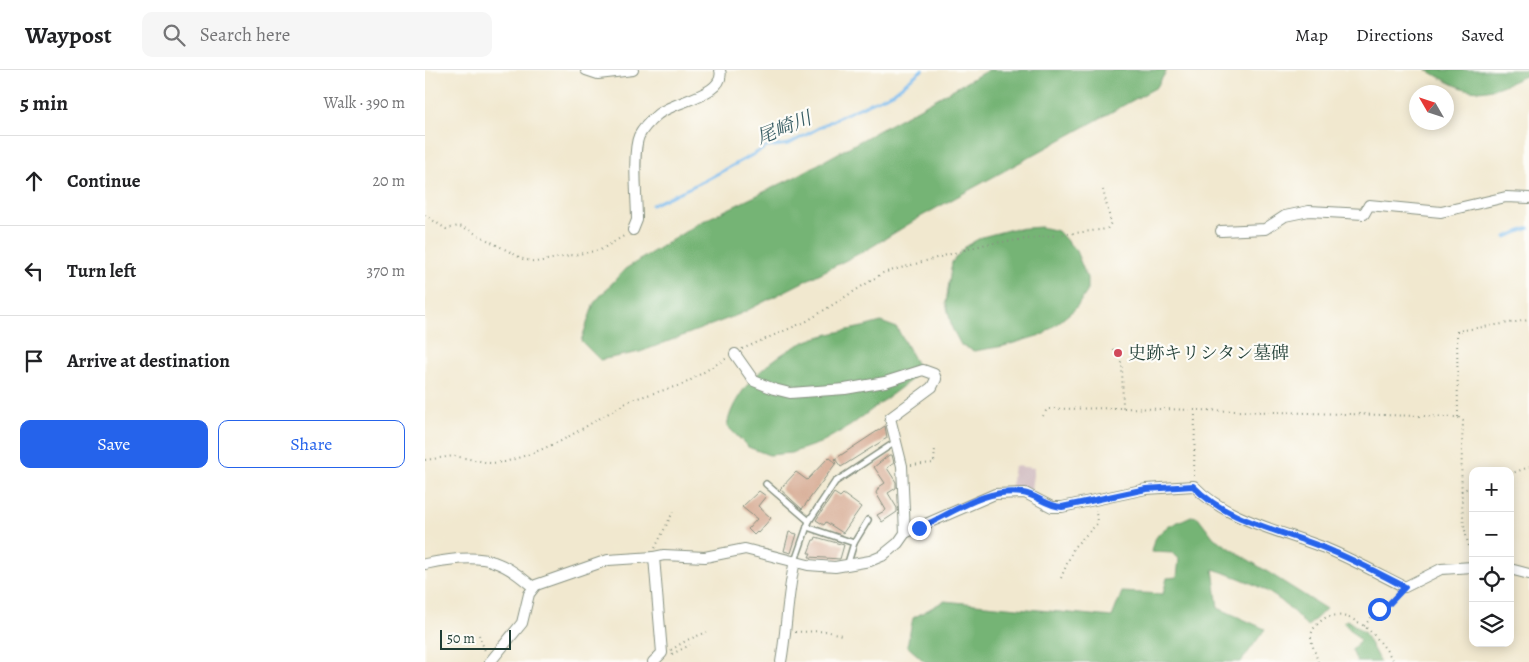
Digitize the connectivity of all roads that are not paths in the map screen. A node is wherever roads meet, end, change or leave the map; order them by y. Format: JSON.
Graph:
{"nodes":[{"id":1,"x":586,"y":70,"type":"edge"},
{"id":2,"x":633,"y":70,"type":"edge"},
{"id":3,"x":720,"y":70,"type":"edge"},
{"id":4,"x":1529,"y":198,"type":"edge"},
{"id":5,"x":633,"y":230,"type":"road end"},
{"id":6,"x":1221,"y":231,"type":"dead end"},
{"id":7,"x":735,"y":354,"type":"road end"},
{"id":8,"x":897,"y":441,"type":"junction"},
{"id":9,"x":766,"y":484,"type":"dead end"},
{"id":10,"x":868,"y":520,"type":"dead end"},
{"id":11,"x":808,"y":524,"type":"junction"},
{"id":12,"x":905,"y":533,"type":"junction"},
{"id":13,"x":854,"y":543,"type":"junction"},
{"id":14,"x":654,"y":557,"type":"junction"},
{"id":15,"x":795,"y":561,"type":"junction"},
{"id":16,"x":425,"y":564,"type":"edge"},
{"id":17,"x":847,"y":566,"type":"junction"},
{"id":18,"x":1469,"y":567,"type":"edge"},
{"id":19,"x":1514,"y":570,"type":"edge"},
{"id":20,"x":1529,"y":574,"type":"edge"},
{"id":21,"x":533,"y":587,"type":"junction"},
{"id":22,"x":488,"y":658,"type":"edge"},
{"id":23,"x":657,"y":658,"type":"edge"},
{"id":24,"x":781,"y":662,"type":"edge"}],
"edges":[{"from":1,"to":2,"type":"street"},
{"from":3,"to":5,"type":"street"},
{"from":4,"to":6,"type":"street"},
{"from":7,"to":8,"type":"street"},
{"from":8,"to":11,"type":"lane"},
{"from":8,"to":12,"type":"street"},
{"from":9,"to":11,"type":"lane"},
{"from":10,"to":13,"type":"lane"},
{"from":11,"to":13,"type":"lane"},
{"from":11,"to":15,"type":"lane"},
{"from":12,"to":17,"type":"street"},
{"from":12,"to":18,"type":"street"},
{"from":13,"to":17,"type":"lane"},
{"from":14,"to":15,"type":"street"},
{"from":14,"to":21,"type":"street"},
{"from":14,"to":23,"type":"street"},
{"from":15,"to":17,"type":"street"},
{"from":15,"to":24,"type":"street"},
{"from":16,"to":21,"type":"street"},
{"from":19,"to":20,"type":"street"},
{"from":21,"to":22,"type":"street"}]}
